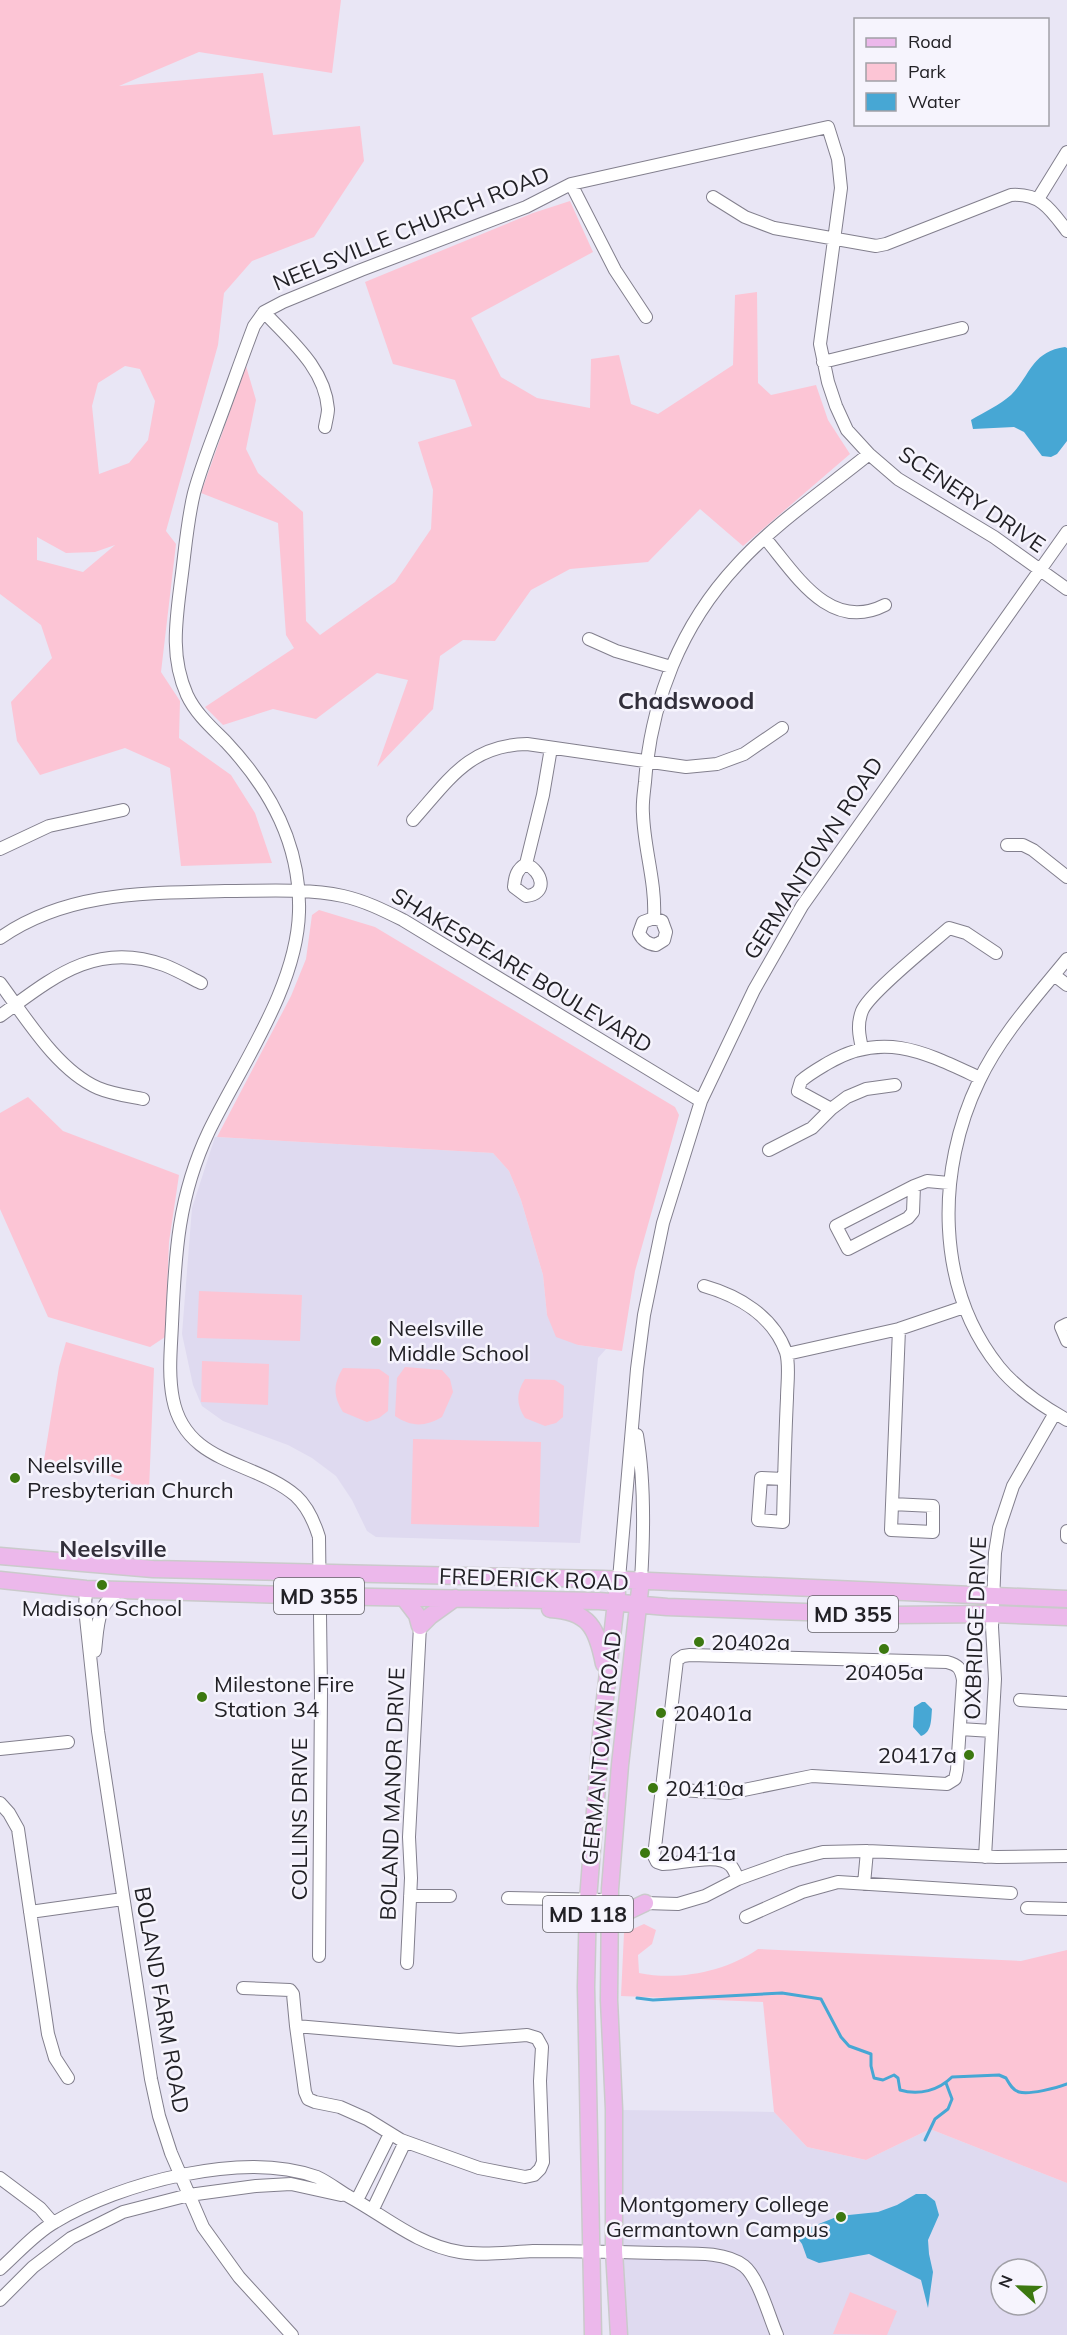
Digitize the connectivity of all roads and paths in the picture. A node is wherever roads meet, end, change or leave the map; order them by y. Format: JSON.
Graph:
{"nodes":[{"id":1,"x":828,"y":127,"type":"joint"},
{"id":2,"x":1067,"y":152,"type":"edge"},
{"id":3,"x":571,"y":184,"type":"junction"},
{"id":4,"x":714,"y":197,"type":"dead end"},
{"id":5,"x":1038,"y":200,"type":"junction"},
{"id":6,"x":1067,"y":231,"type":"edge"},
{"id":7,"x":835,"y":239,"type":"junction"},
{"id":8,"x":264,"y":312,"type":"junction"},
{"id":9,"x":646,"y":317,"type":"dead end"},
{"id":10,"x":962,"y":328,"type":"dead end"},
{"id":11,"x":823,"y":362,"type":"junction"},
{"id":12,"x":325,"y":427,"type":"dead end"},
{"id":13,"x":869,"y":454,"type":"junction"},
{"id":14,"x":1067,"y":532,"type":"edge"},
{"id":15,"x":765,"y":538,"type":"junction"},
{"id":16,"x":1040,"y":570,"type":"junction"},
{"id":17,"x":1067,"y":589,"type":"edge"},
{"id":18,"x":885,"y":604,"type":"dead end"},
{"id":19,"x":589,"y":639,"type":"dead end"},
{"id":20,"x":671,"y":667,"type":"junction"},
{"id":21,"x":782,"y":728,"type":"dead end"},
{"id":22,"x":550,"y":748,"type":"junction"},
{"id":23,"x":646,"y":761,"type":"junction"},
{"id":24,"x":123,"y":810,"type":"dead end"},
{"id":25,"x":413,"y":820,"type":"dead end"},
{"id":26,"x":1007,"y":844,"type":"dead end"},
{"id":27,"x":0,"y":849,"type":"edge"},
{"id":28,"x":526,"y":864,"type":"dead end"},
{"id":29,"x":1067,"y":877,"type":"edge"},
{"id":30,"x":298,"y":890,"type":"junction"},
{"id":31,"x":654,"y":918,"type":"dead end"},
{"id":32,"x":0,"y":938,"type":"edge"},
{"id":33,"x":996,"y":953,"type":"dead end"},
{"id":34,"x":1067,"y":959,"type":"edge"},
{"id":35,"x":1054,"y":975,"type":"junction"},
{"id":36,"x":0,"y":983,"type":"edge"},
{"id":37,"x":201,"y":983,"type":"dead end"},
{"id":38,"x":1067,"y":985,"type":"edge"},
{"id":39,"x":16,"y":1005,"type":"junction"},
{"id":40,"x":0,"y":1017,"type":"edge"},
{"id":41,"x":862,"y":1048,"type":"junction"},
{"id":42,"x":980,"y":1078,"type":"junction"},
{"id":43,"x":895,"y":1085,"type":"dead end"},
{"id":44,"x":143,"y":1099,"type":"dead end"},
{"id":45,"x":701,"y":1101,"type":"junction"},
{"id":46,"x":831,"y":1108,"type":"junction"},
{"id":47,"x":769,"y":1150,"type":"dead end"},
{"id":48,"x":949,"y":1183,"type":"junction"},
{"id":49,"x":914,"y":1186,"type":"junction"},
{"id":50,"x":704,"y":1286,"type":"dead end"},
{"id":51,"x":964,"y":1307,"type":"junction"},
{"id":52,"x":1067,"y":1324,"type":"edge"},
{"id":53,"x":899,"y":1329,"type":"junction"},
{"id":54,"x":1067,"y":1341,"type":"edge"},
{"id":55,"x":787,"y":1354,"type":"junction"},
{"id":56,"x":1055,"y":1413,"type":"junction"},
{"id":57,"x":634,"y":1418,"type":"junction"},
{"id":58,"x":1067,"y":1420,"type":"edge"},
{"id":59,"x":784,"y":1479,"type":"dead end"},
{"id":60,"x":892,"y":1504,"type":"dead end"},
{"id":61,"x":1067,"y":1531,"type":"edge"},
{"id":62,"x":1067,"y":1537,"type":"edge"},
{"id":63,"x":0,"y":1556,"type":"edge"},
{"id":64,"x":153,"y":1569,"type":"junction"},
{"id":65,"x":320,"y":1573,"type":"junction"},
{"id":66,"x":619,"y":1579,"type":"junction"},
{"id":67,"x":0,"y":1580,"type":"edge"},
{"id":68,"x":641,"y":1580,"type":"junction"},
{"id":69,"x":86,"y":1589,"type":"junction"},
{"id":70,"x":125,"y":1590,"type":"junction"},
{"id":71,"x":993,"y":1595,"type":"junction"},
{"id":72,"x":320,"y":1596,"type":"junction"},
{"id":73,"x":405,"y":1598,"type":"junction"},
{"id":74,"x":455,"y":1598,"type":"junction"},
{"id":75,"x":515,"y":1598,"type":"junction"},
{"id":76,"x":1067,"y":1599,"type":"edge"},
{"id":77,"x":616,"y":1602,"type":"junction"},
{"id":78,"x":639,"y":1605,"type":"junction"},
{"id":79,"x":992,"y":1614,"type":"junction"},
{"id":80,"x":1067,"y":1617,"type":"edge"},
{"id":81,"x":420,"y":1626,"type":"junction"},
{"id":82,"x":93,"y":1671,"type":"junction"},
{"id":83,"x":607,"y":1678,"type":"junction"},
{"id":84,"x":1020,"y":1700,"type":"dead end"},
{"id":85,"x":1067,"y":1703,"type":"edge"},
{"id":86,"x":960,"y":1729,"type":"junction"},
{"id":87,"x":992,"y":1731,"type":"junction"},
{"id":88,"x":68,"y":1742,"type":"dead end"},
{"id":89,"x":0,"y":1749,"type":"edge"},
{"id":90,"x":663,"y":1789,"type":"junction"},
{"id":91,"x":0,"y":1803,"type":"edge"},
{"id":92,"x":867,"y":1851,"type":"junction"},
{"id":93,"x":1067,"y":1856,"type":"edge"},
{"id":94,"x":985,"y":1857,"type":"junction"},
{"id":95,"x":738,"y":1879,"type":"junction"},
{"id":96,"x":864,"y":1884,"type":"junction"},
{"id":97,"x":1011,"y":1893,"type":"dead end"},
{"id":98,"x":410,"y":1896,"type":"junction"},
{"id":99,"x":450,"y":1896,"type":"dead end"},
{"id":100,"x":508,"y":1898,"type":"dead end"},
{"id":101,"x":123,"y":1899,"type":"junction"},
{"id":102,"x":588,"y":1900,"type":"junction"},
{"id":103,"x":610,"y":1900,"type":"junction"},
{"id":104,"x":645,"y":1903,"type":"junction"},
{"id":105,"x":1027,"y":1908,"type":"dead end"},
{"id":106,"x":1067,"y":1909,"type":"edge"},
{"id":107,"x":30,"y":1912,"type":"junction"},
{"id":108,"x":746,"y":1917,"type":"dead end"},
{"id":109,"x":609,"y":1928,"type":"junction"},
{"id":110,"x":319,"y":1956,"type":"dead end"},
{"id":111,"x":407,"y":1963,"type":"dead end"},
{"id":112,"x":243,"y":1988,"type":"dead end"},
{"id":113,"x":296,"y":2026,"type":"junction"},
{"id":114,"x":68,"y":2078,"type":"dead end"},
{"id":115,"x":390,"y":2134,"type":"junction"},
{"id":116,"x":405,"y":2142,"type":"junction"},
{"id":117,"x":180,"y":2175,"type":"junction"},
{"id":118,"x":0,"y":2178,"type":"edge"},
{"id":119,"x":189,"y":2195,"type":"junction"},
{"id":120,"x":352,"y":2198,"type":"junction"},
{"id":121,"x":373,"y":2209,"type":"junction"},
{"id":122,"x":53,"y":2223,"type":"junction"},
{"id":123,"x":590,"y":2250,"type":"junction"},
{"id":124,"x":614,"y":2251,"type":"junction"},
{"id":125,"x":0,"y":2269,"type":"edge"},
{"id":126,"x":0,"y":2300,"type":"edge"},
{"id":127,"x":292,"y":2335,"type":"edge"},
{"id":128,"x":593,"y":2335,"type":"edge"},
{"id":129,"x":619,"y":2335,"type":"edge"},
{"id":130,"x":777,"y":2335,"type":"edge"}],
"edges":[{"from":1,"to":3,"type":"street","name":"NEELSVILLE CHURCH ROAD"},
{"from":1,"to":7,"type":"street","name":"SCENERY DRIVE"},
{"from":2,"to":5,"type":"street"},
{"from":3,"to":8,"type":"street","name":"NEELSVILLE CHURCH ROAD"},
{"from":3,"to":9,"type":"street"},
{"from":4,"to":7,"type":"street"},
{"from":5,"to":6,"type":"street"},
{"from":5,"to":7,"type":"street"},
{"from":7,"to":11,"type":"street","name":"SCENERY DRIVE"},
{"from":8,"to":12,"type":"street"},
{"from":8,"to":30,"type":"street","name":"NEELSVILLE CHURCH ROAD"},
{"from":10,"to":11,"type":"street"},
{"from":11,"to":13,"type":"street","name":"SCENERY DRIVE"},
{"from":13,"to":15,"type":"street"},
{"from":13,"to":16,"type":"street","name":"SCENERY DRIVE"},
{"from":14,"to":16,"type":"street","name":"GERMANTOWN ROAD"},
{"from":15,"to":18,"type":"street"},
{"from":15,"to":20,"type":"street"},
{"from":16,"to":17,"type":"street","name":"SCENERY DRIVE"},
{"from":16,"to":45,"type":"street","name":"GERMANTOWN ROAD"},
{"from":19,"to":20,"type":"street"},
{"from":20,"to":23,"type":"street"},
{"from":21,"to":23,"type":"street"},
{"from":22,"to":23,"type":"street"},
{"from":22,"to":25,"type":"street"},
{"from":22,"to":28,"type":"street"},
{"from":23,"to":31,"type":"street"},
{"from":24,"to":27,"type":"street"},
{"from":26,"to":29,"type":"street"},
{"from":30,"to":32,"type":"street","name":"SHAKESPEARE BOULEVARD"},
{"from":30,"to":45,"type":"street","name":"SHAKESPEARE BOULEVARD"},
{"from":30,"to":65,"type":"street","name":"NEELSVILLE CHURCH ROAD"},
{"from":33,"to":41,"type":"street"},
{"from":34,"to":35,"type":"street"},
{"from":35,"to":38,"type":"street"},
{"from":35,"to":42,"type":"street"},
{"from":36,"to":39,"type":"street"},
{"from":37,"to":39,"type":"street"},
{"from":39,"to":40,"type":"street"},
{"from":39,"to":44,"type":"street"},
{"from":41,"to":42,"type":"street"},
{"from":41,"to":46,"type":"street"},
{"from":42,"to":48,"type":"street"},
{"from":43,"to":46,"type":"street"},
{"from":45,"to":57,"type":"street","name":"GERMANTOWN ROAD"},
{"from":46,"to":47,"type":"street"},
{"from":48,"to":49,"type":"street"},
{"from":48,"to":51,"type":"street"},
{"from":49,"to":49,"type":"street"},
{"from":50,"to":55,"type":"street"},
{"from":51,"to":53,"type":"street"},
{"from":51,"to":56,"type":"street"},
{"from":52,"to":54,"type":"street"},
{"from":53,"to":55,"type":"street"},
{"from":53,"to":60,"type":"street"},
{"from":55,"to":59,"type":"street"},
{"from":56,"to":58,"type":"street"},
{"from":56,"to":71,"type":"street","name":"OXBRIDGE DRIVE"},
{"from":57,"to":66,"type":"street","name":"GERMANTOWN ROAD"},
{"from":57,"to":68,"type":"street","name":"GERMANTOWN ROAD"},
{"from":61,"to":62,"type":"street"},
{"from":63,"to":64,"type":"main road","name":"FREDERICK ROAD","number":"MD 355"},
{"from":64,"to":65,"type":"main road","name":"FREDERICK ROAD","number":"MD 355"},
{"from":64,"to":69,"type":"main road"},
{"from":65,"to":66,"type":"main road","name":"FREDERICK ROAD","number":"MD 355"},
{"from":65,"to":72,"type":"street","name":"COLLINS DRIVE"},
{"from":66,"to":68,"type":"main road","name":"FREDERICK ROAD","number":"MD 355"},
{"from":66,"to":77,"type":"main road","name":"GERMANTOWN ROAD","number":"MD 118"},
{"from":67,"to":69,"type":"main road","name":"FREDERICK ROAD","number":"MD 355"},
{"from":68,"to":71,"type":"main road","name":"FREDERICK ROAD","number":"MD 355"},
{"from":68,"to":78,"type":"main road","name":"GERMANTOWN ROAD","number":"MD 118"},
{"from":69,"to":70,"type":"main road","name":"FREDERICK ROAD","number":"MD 355"},
{"from":69,"to":82,"type":"street","name":"BOLAND FARM ROAD"},
{"from":70,"to":72,"type":"main road","name":"FREDERICK ROAD","number":"MD 355"},
{"from":70,"to":82,"type":"street","name":"BOLAND FARM ROAD"},
{"from":71,"to":76,"type":"main road","name":"FREDERICK ROAD","number":"MD 355"},
{"from":71,"to":79,"type":"street","name":"OXBRIDGE DRIVE"},
{"from":72,"to":73,"type":"main road","name":"FREDERICK ROAD","number":"MD 355"},
{"from":72,"to":110,"type":"street","name":"COLLINS DRIVE"},
{"from":73,"to":74,"type":"main road","name":"FREDERICK ROAD","number":"MD 355"},
{"from":73,"to":81,"type":"main road"},
{"from":74,"to":75,"type":"main road","name":"FREDERICK ROAD","number":"MD 355"},
{"from":74,"to":81,"type":"main road"},
{"from":75,"to":77,"type":"main road","name":"FREDERICK ROAD","number":"MD 355"},
{"from":75,"to":83,"type":"main road"},
{"from":77,"to":78,"type":"main road","name":"FREDERICK ROAD","number":"MD 355"},
{"from":77,"to":83,"type":"main road","name":"GERMANTOWN ROAD","number":"MD 118"},
{"from":78,"to":79,"type":"main road","name":"FREDERICK ROAD","number":"MD 355"},
{"from":78,"to":103,"type":"main road","name":"GERMANTOWN ROAD","number":"MD 118"},
{"from":79,"to":80,"type":"main road","name":"FREDERICK ROAD","number":"MD 355"},
{"from":79,"to":87,"type":"street","name":"OXBRIDGE DRIVE"},
{"from":81,"to":98,"type":"street","name":"BOLAND MANOR DRIVE"},
{"from":82,"to":101,"type":"street","name":"BOLAND FARM ROAD"},
{"from":83,"to":102,"type":"main road","name":"GERMANTOWN ROAD","number":"MD 118"},
{"from":84,"to":85,"type":"street"},
{"from":86,"to":87,"type":"street"},
{"from":86,"to":90,"type":"street"},
{"from":86,"to":90,"type":"street"},
{"from":87,"to":94,"type":"street","name":"OXBRIDGE DRIVE"},
{"from":88,"to":89,"type":"street"},
{"from":90,"to":95,"type":"street"},
{"from":91,"to":107,"type":"street"},
{"from":92,"to":94,"type":"street"},
{"from":92,"to":95,"type":"street"},
{"from":92,"to":96,"type":"street"},
{"from":93,"to":94,"type":"street"},
{"from":95,"to":104,"type":"street"},
{"from":96,"to":97,"type":"street"},
{"from":96,"to":108,"type":"street"},
{"from":98,"to":99,"type":"street"},
{"from":98,"to":111,"type":"street","name":"BOLAND MANOR DRIVE"},
{"from":100,"to":102,"type":"street"},
{"from":101,"to":107,"type":"street"},
{"from":101,"to":117,"type":"street","name":"BOLAND FARM ROAD"},
{"from":102,"to":103,"type":"street"},
{"from":102,"to":123,"type":"main road","name":"GERMANTOWN ROAD","number":"MD 118"},
{"from":103,"to":104,"type":"main road"},
{"from":103,"to":109,"type":"main road","name":"GERMANTOWN ROAD","number":"MD 118"},
{"from":104,"to":109,"type":"main road"},
{"from":105,"to":106,"type":"street"},
{"from":107,"to":114,"type":"street"},
{"from":109,"to":124,"type":"main road","name":"GERMANTOWN ROAD","number":"MD 118"},
{"from":112,"to":113,"type":"street"},
{"from":113,"to":115,"type":"street"},
{"from":113,"to":116,"type":"street"},
{"from":115,"to":116,"type":"street"},
{"from":115,"to":120,"type":"street"},
{"from":116,"to":121,"type":"street"},
{"from":117,"to":119,"type":"street","name":"BOLAND FARM ROAD"},
{"from":117,"to":120,"type":"street"},
{"from":117,"to":122,"type":"street"},
{"from":118,"to":122,"type":"street"},
{"from":119,"to":120,"type":"street"},
{"from":119,"to":126,"type":"street"},
{"from":119,"to":127,"type":"street","name":"BOLAND FARM ROAD"},
{"from":120,"to":121,"type":"street"},
{"from":121,"to":123,"type":"street"},
{"from":122,"to":125,"type":"street"},
{"from":123,"to":124,"type":"street"},
{"from":123,"to":128,"type":"main road","name":"GERMANTOWN ROAD","number":"MD 118"},
{"from":124,"to":129,"type":"main road","name":"GERMANTOWN ROAD","number":"MD 118"},
{"from":124,"to":130,"type":"street"}]}
